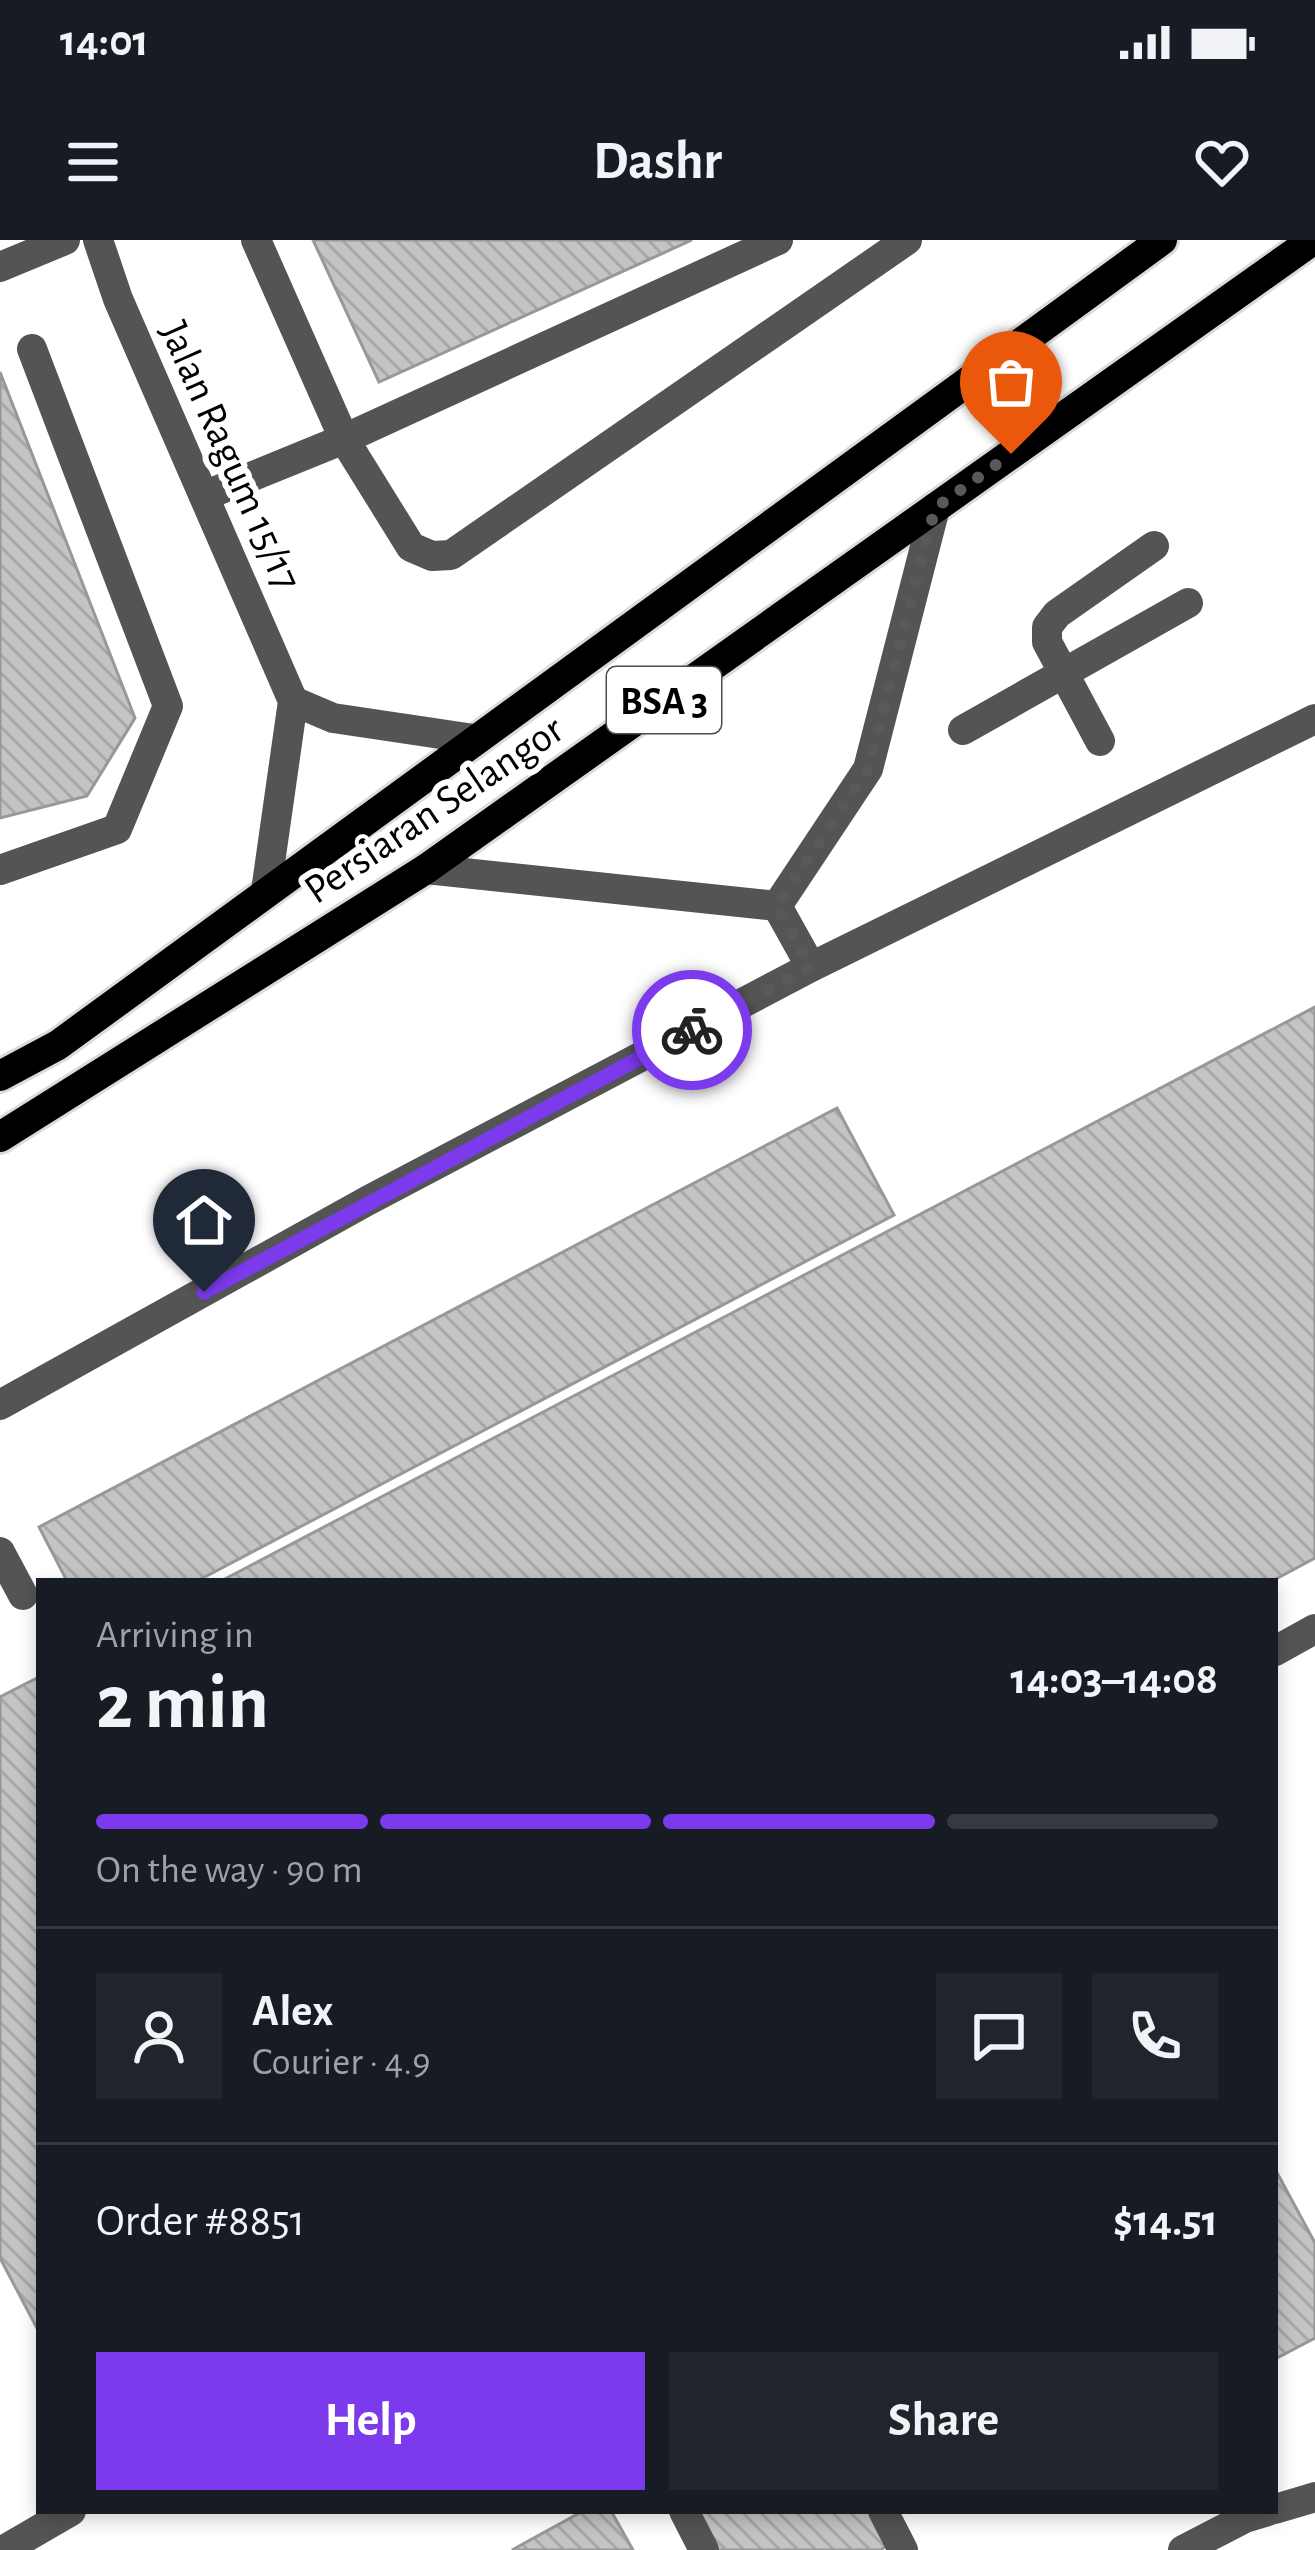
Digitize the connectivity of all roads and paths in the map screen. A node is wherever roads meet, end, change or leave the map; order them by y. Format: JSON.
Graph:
{"nodes":[{"id":1,"x":65,"y":240,"type":"edge"},
{"id":2,"x":98,"y":240,"type":"edge"},
{"id":3,"x":256,"y":240,"type":"edge"},
{"id":4,"x":778,"y":240,"type":"edge"},
{"id":5,"x":907,"y":240,"type":"edge"},
{"id":6,"x":1162,"y":240,"type":"edge"},
{"id":7,"x":1313,"y":240,"type":"edge"},
{"id":8,"x":1315,"y":262,"type":"edge"},
{"id":9,"x":1276,"y":266,"type":"junction"},
{"id":10,"x":0,"y":268,"type":"edge"},
{"id":11,"x":32,"y":349,"type":"dead end"},
{"id":12,"x":344,"y":439,"type":"junction"},
{"id":13,"x":204,"y":496,"type":"junction"},
{"id":14,"x":935,"y":508,"type":"junction"},
{"id":15,"x":1154,"y":546,"type":"dead end"},
{"id":16,"x":1188,"y":603,"type":"dead end"},
{"id":17,"x":1064,"y":673,"type":"junction"},
{"id":18,"x":293,"y":701,"type":"junction"},
{"id":19,"x":1315,"y":719,"type":"edge"},
{"id":20,"x":963,"y":730,"type":"dead end"},
{"id":21,"x":474,"y":740,"type":"junction"},
{"id":22,"x":1100,"y":742,"type":"dead end"},
{"id":23,"x":427,"y":869,"type":"junction"},
{"id":24,"x":0,"y":870,"type":"edge"},
{"id":25,"x":266,"y":891,"type":"junction"},
{"id":26,"x":777,"y":906,"type":"junction"},
{"id":27,"x":811,"y":967,"type":"junction"},
{"id":28,"x":0,"y":1076,"type":"edge"},
{"id":29,"x":0,"y":1137,"type":"edge"},
{"id":30,"x":0,"y":1405,"type":"edge"},
{"id":31,"x":0,"y":1552,"type":"edge"},
{"id":32,"x":23,"y":1594,"type":"dead end"},
{"id":33,"x":1315,"y":1629,"type":"edge"},
{"id":34,"x":1278,"y":1649,"type":"edge"},
{"id":35,"x":1315,"y":2497,"type":"edge"},
{"id":36,"x":1278,"y":2507,"type":"edge"},
{"id":37,"x":66,"y":2514,"type":"edge"},
{"id":38,"x":686,"y":2514,"type":"edge"},
{"id":39,"x":885,"y":2514,"type":"edge"},
{"id":40,"x":1254,"y":2514,"type":"edge"},
{"id":41,"x":4,"y":2550,"type":"edge"},
{"id":42,"x":704,"y":2550,"type":"edge"},
{"id":43,"x":903,"y":2550,"type":"edge"},
{"id":44,"x":1184,"y":2550,"type":"edge"}],
"edges":[{"from":1,"to":10,"type":"street"},
{"from":2,"to":13,"type":"street","name":"Jalan Ragum 15/17"},
{"from":3,"to":12,"type":"street"},
{"from":4,"to":12,"type":"street"},
{"from":5,"to":12,"type":"street"},
{"from":6,"to":21,"type":"main road","name":"Persiaran Selangor","number":"BSA 3"},
{"from":7,"to":9,"type":"main road","name":"Persiaran Selangor","number":"BSA 3"},
{"from":8,"to":9,"type":"street"},
{"from":9,"to":14,"type":"main road","name":"Persiaran Selangor","number":"BSA 3"},
{"from":11,"to":24,"type":"street"},
{"from":12,"to":13,"type":"street"},
{"from":13,"to":18,"type":"street","name":"Jalan Ragum 15/17"},
{"from":14,"to":23,"type":"main road","name":"Persiaran Selangor","number":"BSA 3"},
{"from":14,"to":26,"type":"street"},
{"from":15,"to":17,"type":"street"},
{"from":16,"to":17,"type":"street"},
{"from":17,"to":20,"type":"street"},
{"from":17,"to":22,"type":"street"},
{"from":18,"to":21,"type":"street"},
{"from":18,"to":25,"type":"street"},
{"from":19,"to":27,"type":"street"},
{"from":21,"to":25,"type":"main road","name":"Persiaran Selangor","number":"BSA 3"},
{"from":23,"to":26,"type":"street"},
{"from":23,"to":29,"type":"main road","name":"Persiaran Selangor","number":"BSA 3"},
{"from":25,"to":28,"type":"main road","name":"Persiaran Selangor","number":"BSA 3"},
{"from":26,"to":27,"type":"street"},
{"from":27,"to":30,"type":"street"},
{"from":31,"to":32,"type":"street"},
{"from":33,"to":34,"type":"street"},
{"from":35,"to":36,"type":"street"},
{"from":37,"to":41,"type":"street"},
{"from":38,"to":42,"type":"street"},
{"from":39,"to":43,"type":"street"},
{"from":40,"to":44,"type":"street"}]}
